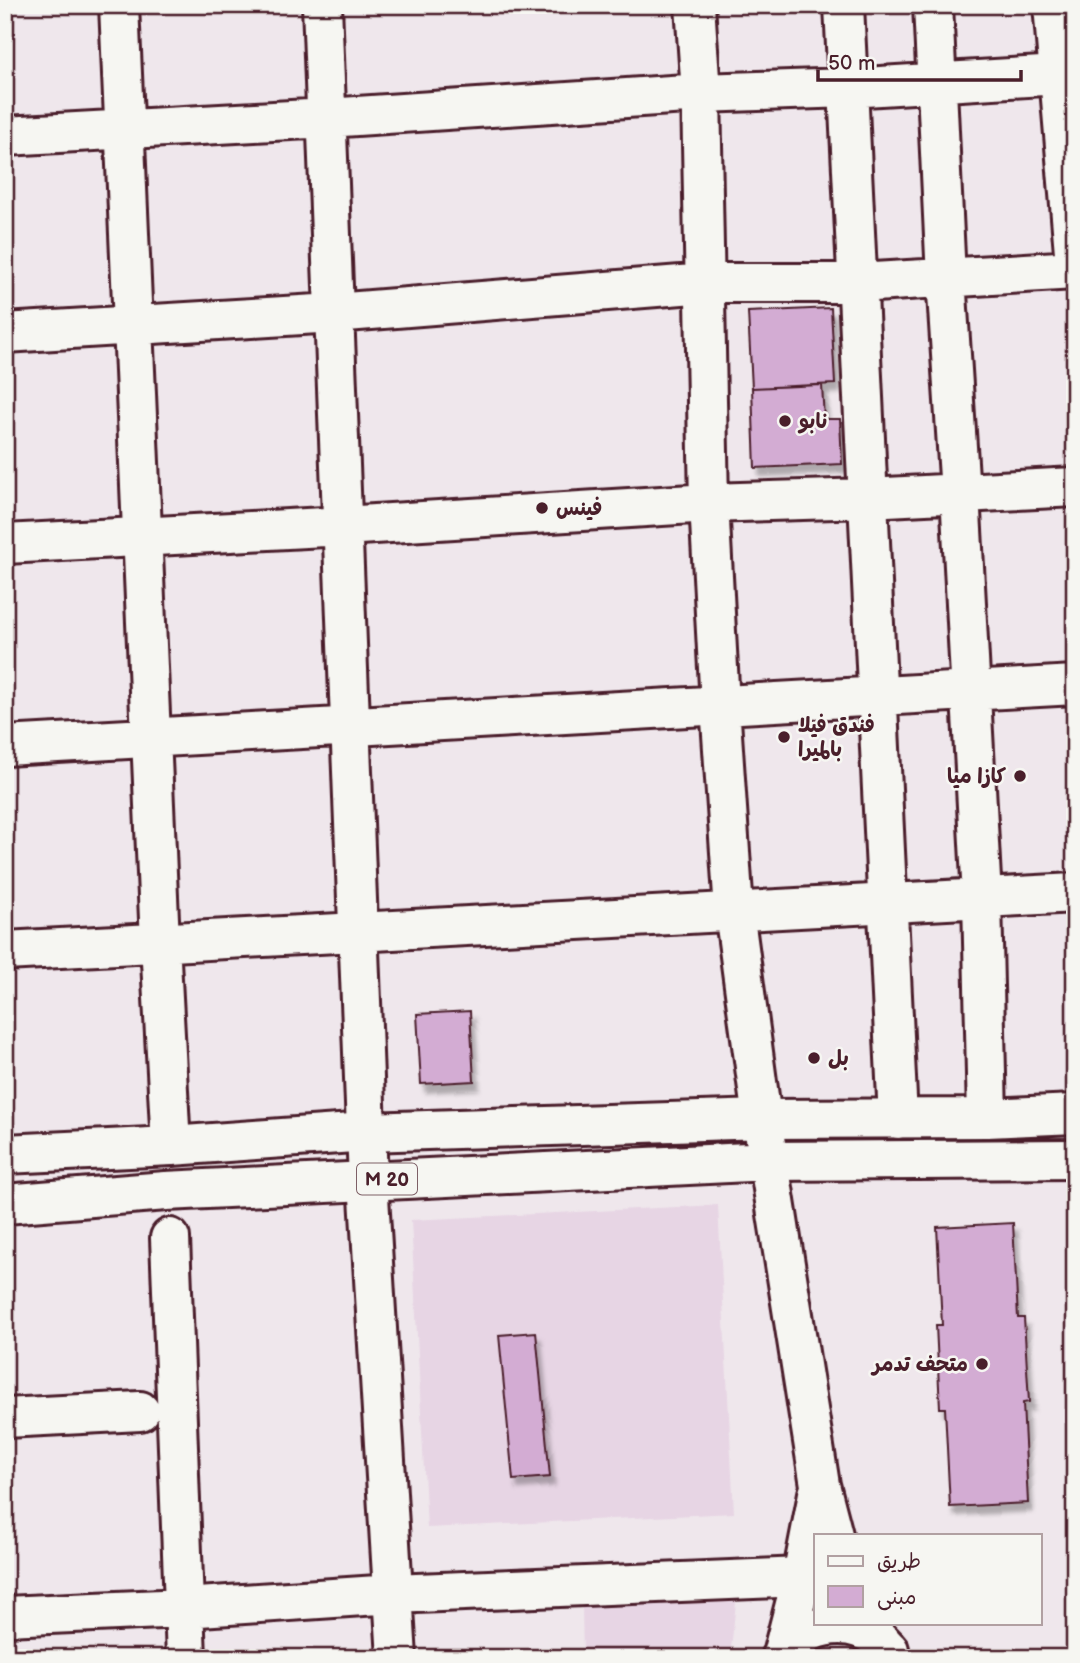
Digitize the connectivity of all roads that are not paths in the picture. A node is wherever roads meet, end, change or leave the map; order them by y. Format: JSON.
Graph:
{"nodes":[{"id":1,"x":119,"y":5,"type":"edge"},
{"id":2,"x":322,"y":5,"type":"edge"},
{"id":3,"x":695,"y":5,"type":"edge"},
{"id":4,"x":844,"y":5,"type":"edge"},
{"id":5,"x":933,"y":5,"type":"edge"},
{"id":6,"x":1053,"y":5,"type":"edge"},
{"id":7,"x":1059,"y":75,"type":"junction"},
{"id":8,"x":938,"y":83,"type":"junction"},
{"id":9,"x":848,"y":88,"type":"junction"},
{"id":10,"x":701,"y":93,"type":"junction"},
{"id":11,"x":327,"y":117,"type":"junction"},
{"id":12,"x":125,"y":129,"type":"junction"},
{"id":13,"x":5,"y":136,"type":"edge"},
{"id":14,"x":1075,"y":264,"type":"edge"},
{"id":15,"x":1075,"y":270,"type":"edge"},
{"id":16,"x":946,"y":278,"type":"junction"},
{"id":17,"x":706,"y":283,"type":"junction"},
{"id":18,"x":857,"y":283,"type":"junction"},
{"id":19,"x":334,"y":313,"type":"junction"},
{"id":20,"x":133,"y":325,"type":"junction"},
{"id":21,"x":5,"y":333,"type":"edge"},
{"id":22,"x":1075,"y":487,"type":"edge"},
{"id":23,"x":960,"y":493,"type":"junction"},
{"id":24,"x":868,"y":498,"type":"junction"},
{"id":25,"x":709,"y":503,"type":"junction"},
{"id":26,"x":343,"y":526,"type":"junction"},
{"id":27,"x":143,"y":537,"type":"junction"},
{"id":28,"x":5,"y":544,"type":"edge"},
{"id":29,"x":1075,"y":685,"type":"edge"},
{"id":30,"x":971,"y":691,"type":"junction"},
{"id":31,"x":877,"y":696,"type":"junction"},
{"id":32,"x":720,"y":705,"type":"junction"},
{"id":33,"x":351,"y":726,"type":"junction"},
{"id":34,"x":151,"y":737,"type":"junction"},
{"id":35,"x":5,"y":746,"type":"edge"},
{"id":36,"x":1075,"y":893,"type":"edge"},
{"id":37,"x":982,"y":898,"type":"junction"},
{"id":38,"x":887,"y":903,"type":"junction"},
{"id":39,"x":734,"y":911,"type":"junction"},
{"id":40,"x":359,"y":931,"type":"junction"},
{"id":41,"x":160,"y":942,"type":"junction"},
{"id":42,"x":5,"y":951,"type":"edge"},
{"id":43,"x":1075,"y":1114,"type":"edge"},
{"id":44,"x":987,"y":1118,"type":"junction"},
{"id":45,"x":762,"y":1119,"type":"junction"},
{"id":46,"x":898,"y":1119,"type":"junction"},
{"id":47,"x":367,"y":1132,"type":"junction"},
{"id":48,"x":171,"y":1146,"type":"junction"},
{"id":49,"x":5,"y":1154,"type":"edge"},
{"id":50,"x":1075,"y":1159,"type":"edge"},
{"id":51,"x":768,"y":1161,"type":"junction"},
{"id":52,"x":368,"y":1180,"type":"junction"},
{"id":53,"x":5,"y":1203,"type":"edge"},
{"id":54,"x":170,"y":1238,"type":"dead end"},
{"id":55,"x":140,"y":1411,"type":"dead end"},
{"id":56,"x":5,"y":1418,"type":"edge"},
{"id":57,"x":820,"y":1485,"type":"junction"},
{"id":58,"x":833,"y":1534,"type":"edge"},
{"id":59,"x":802,"y":1577,"type":"junction"},
{"id":60,"x":393,"y":1594,"type":"junction"},
{"id":61,"x":184,"y":1608,"type":"junction"},
{"id":62,"x":5,"y":1616,"type":"edge"},
{"id":63,"x":885,"y":1643,"type":"edge"},
{"id":64,"x":781,"y":1656,"type":"edge"},
{"id":65,"x":186,"y":1658,"type":"edge"},
{"id":66,"x":397,"y":1658,"type":"edge"}],
"edges":[{"from":1,"to":12,"type":"street"},
{"from":2,"to":11,"type":"street"},
{"from":3,"to":10,"type":"street"},
{"from":4,"to":9,"type":"street"},
{"from":5,"to":8,"type":"street"},
{"from":6,"to":7,"type":"street"},
{"from":7,"to":8,"type":"street"},
{"from":7,"to":14,"type":"street"},
{"from":8,"to":9,"type":"street"},
{"from":8,"to":16,"type":"street"},
{"from":9,"to":10,"type":"street"},
{"from":9,"to":18,"type":"street"},
{"from":10,"to":11,"type":"street"},
{"from":10,"to":17,"type":"street"},
{"from":11,"to":12,"type":"street"},
{"from":11,"to":19,"type":"street"},
{"from":12,"to":13,"type":"street"},
{"from":12,"to":20,"type":"street"},
{"from":15,"to":16,"type":"street"},
{"from":16,"to":18,"type":"street"},
{"from":16,"to":23,"type":"street"},
{"from":17,"to":18,"type":"street"},
{"from":17,"to":19,"type":"street"},
{"from":17,"to":25,"type":"street"},
{"from":18,"to":24,"type":"street"},
{"from":19,"to":20,"type":"street"},
{"from":19,"to":26,"type":"street"},
{"from":20,"to":21,"type":"street"},
{"from":20,"to":27,"type":"street"},
{"from":22,"to":23,"type":"street"},
{"from":23,"to":24,"type":"street"},
{"from":23,"to":30,"type":"street"},
{"from":24,"to":25,"type":"street"},
{"from":24,"to":31,"type":"street"},
{"from":25,"to":26,"type":"street"},
{"from":25,"to":32,"type":"street"},
{"from":26,"to":27,"type":"street"},
{"from":26,"to":33,"type":"street"},
{"from":27,"to":28,"type":"street"},
{"from":27,"to":34,"type":"street"},
{"from":29,"to":30,"type":"street"},
{"from":30,"to":31,"type":"street"},
{"from":30,"to":37,"type":"street"},
{"from":31,"to":32,"type":"street"},
{"from":31,"to":38,"type":"street"},
{"from":32,"to":33,"type":"street"},
{"from":32,"to":39,"type":"street"},
{"from":33,"to":34,"type":"street"},
{"from":33,"to":40,"type":"street"},
{"from":34,"to":35,"type":"street"},
{"from":34,"to":41,"type":"street"},
{"from":36,"to":37,"type":"street"},
{"from":37,"to":38,"type":"street"},
{"from":37,"to":44,"type":"street"},
{"from":38,"to":39,"type":"street"},
{"from":38,"to":46,"type":"street"},
{"from":39,"to":40,"type":"street"},
{"from":39,"to":45,"type":"street"},
{"from":40,"to":41,"type":"street"},
{"from":40,"to":47,"type":"street"},
{"from":41,"to":42,"type":"street"},
{"from":41,"to":48,"type":"street"},
{"from":43,"to":44,"type":"street"},
{"from":44,"to":46,"type":"street"},
{"from":45,"to":46,"type":"street"},
{"from":45,"to":47,"type":"street","number":"M 20"},
{"from":45,"to":51,"type":"street"},
{"from":47,"to":48,"type":"street","number":"M 20"},
{"from":47,"to":52,"type":"street"},
{"from":48,"to":49,"type":"street","number":"M 20"},
{"from":50,"to":51,"type":"street"},
{"from":51,"to":52,"type":"street","number":"M 20"},
{"from":51,"to":57,"type":"street"},
{"from":52,"to":53,"type":"street","number":"M 20"},
{"from":52,"to":60,"type":"street"},
{"from":54,"to":61,"type":"street"},
{"from":55,"to":56,"type":"street"},
{"from":57,"to":58,"type":"street"},
{"from":57,"to":59,"type":"street"},
{"from":59,"to":60,"type":"street"},
{"from":59,"to":64,"type":"street"},
{"from":60,"to":61,"type":"street"},
{"from":60,"to":66,"type":"street"},
{"from":61,"to":62,"type":"street"},
{"from":61,"to":65,"type":"street"},
{"from":63,"to":64,"type":"street"}]}
